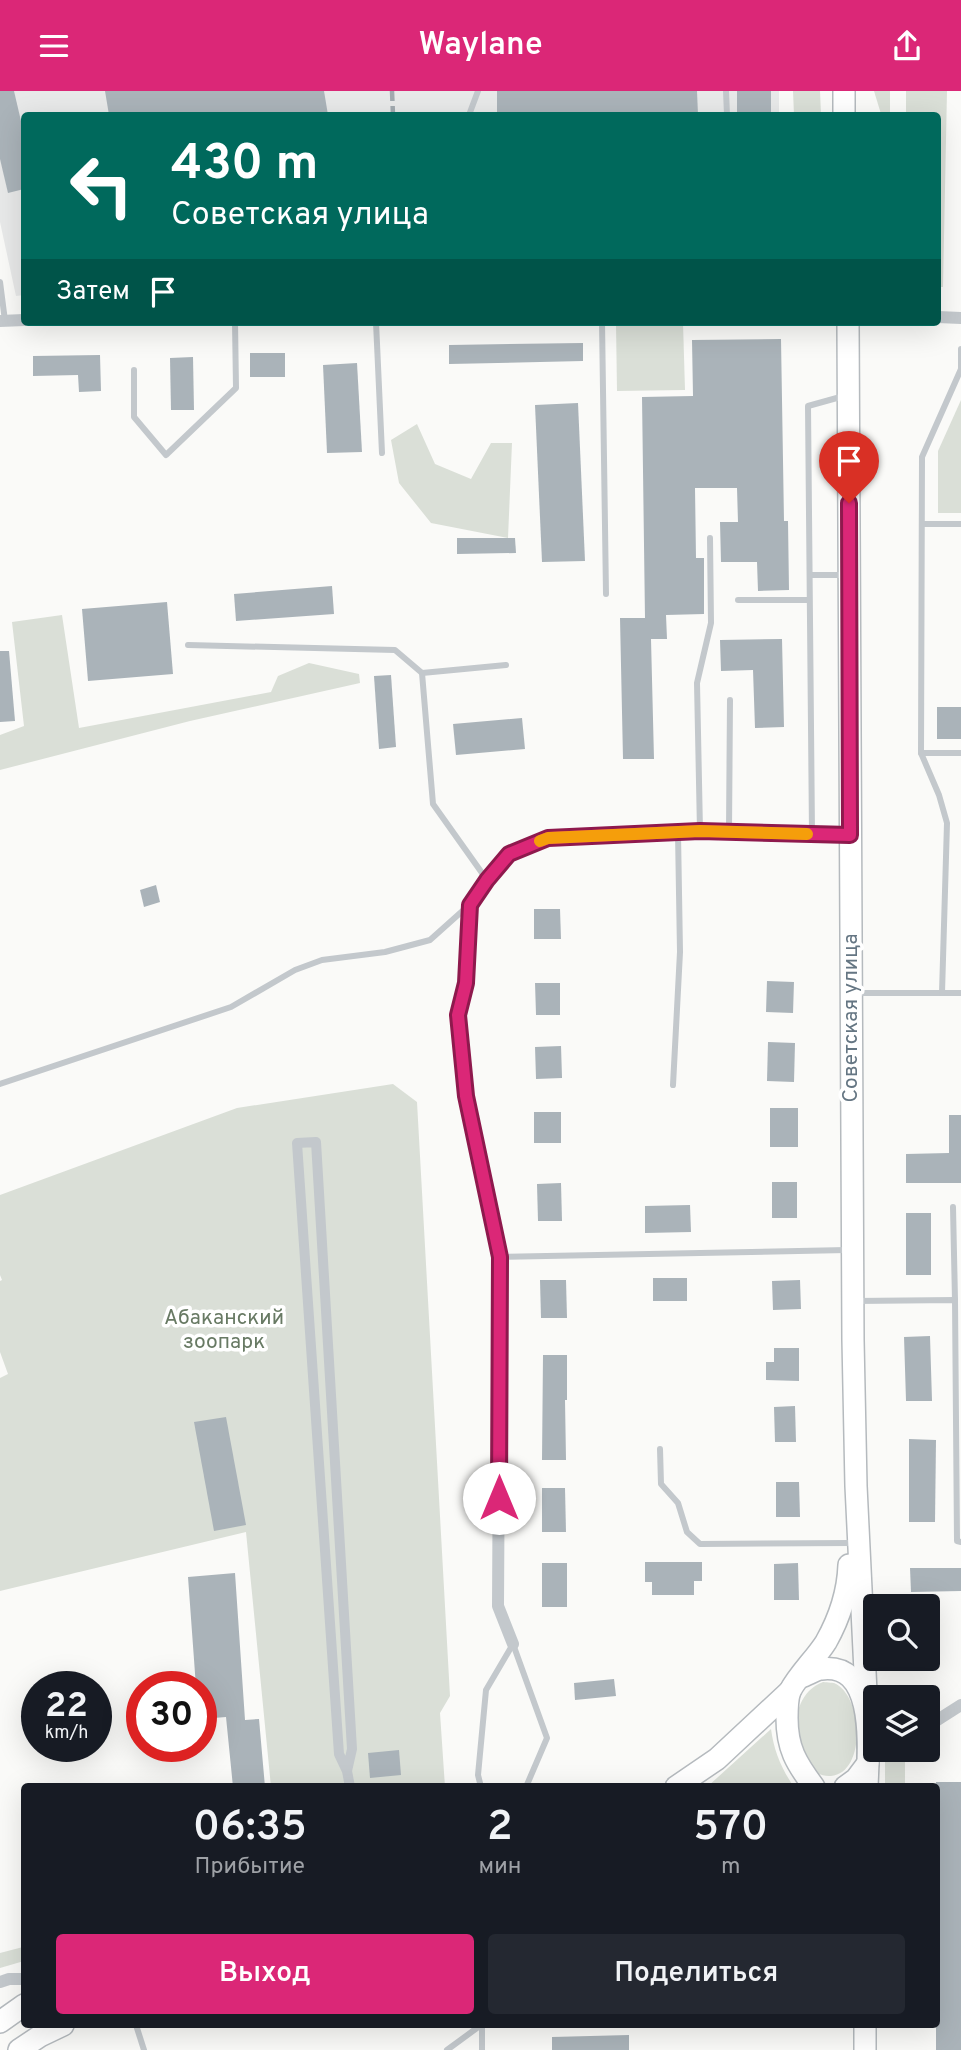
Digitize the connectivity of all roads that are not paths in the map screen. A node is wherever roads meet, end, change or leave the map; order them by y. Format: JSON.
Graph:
{"nodes":[{"id":1,"x":478,"y":91,"type":"edge"},
{"id":2,"x":726,"y":91,"type":"edge"},
{"id":3,"x":844,"y":91,"type":"edge"},
{"id":4,"x":470,"y":112,"type":"edge"},
{"id":5,"x":727,"y":112,"type":"edge"},
{"id":6,"x":844,"y":112,"type":"edge"},
{"id":7,"x":0,"y":282,"type":"edge"},
{"id":8,"x":941,"y":317,"type":"edge"},
{"id":9,"x":961,"y":318,"type":"edge"},
{"id":10,"x":21,"y":320,"type":"edge"},
{"id":11,"x":3,"y":321,"type":"edge"},
{"id":12,"x":235,"y":326,"type":"edge"},
{"id":13,"x":376,"y":326,"type":"edge"},
{"id":14,"x":602,"y":326,"type":"edge"},
{"id":15,"x":848,"y":326,"type":"edge"},
{"id":16,"x":961,"y":349,"type":"edge"},
{"id":17,"x":134,"y":370,"type":"dead end"},
{"id":18,"x":849,"y":394,"type":"junction"},
{"id":19,"x":382,"y":453,"type":"dead end"},
{"id":20,"x":922,"y":524,"type":"junction"},
{"id":21,"x":961,"y":524,"type":"edge"},
{"id":22,"x":710,"y":538,"type":"dead end"},
{"id":23,"x":810,"y":575,"type":"junction"},
{"id":24,"x":849,"y":575,"type":"junction"},
{"id":25,"x":606,"y":594,"type":"dead end"},
{"id":26,"x":738,"y":600,"type":"dead end"},
{"id":27,"x":809,"y":600,"type":"junction"},
{"id":28,"x":188,"y":645,"type":"dead end"},
{"id":29,"x":506,"y":665,"type":"dead end"},
{"id":30,"x":422,"y":673,"type":"junction"},
{"id":31,"x":730,"y":701,"type":"dead end"},
{"id":32,"x":921,"y":753,"type":"junction"},
{"id":33,"x":961,"y":753,"type":"edge"},
{"id":34,"x":700,"y":831,"type":"junction"},
{"id":35,"x":729,"y":831,"type":"junction"},
{"id":36,"x":678,"y":833,"type":"junction"},
{"id":37,"x":813,"y":834,"type":"junction"},
{"id":38,"x":850,"y":835,"type":"junction"},
{"id":39,"x":487,"y":880,"type":"junction"},
{"id":40,"x":470,"y":905,"type":"junction"},
{"id":41,"x":852,"y":993,"type":"junction"},
{"id":42,"x":942,"y":993,"type":"junction"},
{"id":43,"x":961,"y":993,"type":"edge"},
{"id":44,"x":0,"y":1084,"type":"edge"},
{"id":45,"x":673,"y":1085,"type":"dead end"},
{"id":46,"x":953,"y":1206,"type":"dead end"},
{"id":47,"x":853,"y":1250,"type":"junction"},
{"id":48,"x":500,"y":1257,"type":"junction"},
{"id":49,"x":955,"y":1300,"type":"junction"},
{"id":50,"x":853,"y":1301,"type":"junction"},
{"id":51,"x":660,"y":1448,"type":"dead end"},
{"id":52,"x":856,"y":1486,"type":"junction"},
{"id":53,"x":961,"y":1542,"type":"edge"},
{"id":54,"x":851,"y":1543,"type":"junction"},
{"id":55,"x":513,"y":1644,"type":"junction"},
{"id":56,"x":796,"y":1684,"type":"junction"},
{"id":57,"x":866,"y":1685,"type":"edge"},
{"id":58,"x":863,"y":1700,"type":"edge"},
{"id":59,"x":961,"y":1705,"type":"edge"},
{"id":60,"x":940,"y":1718,"type":"edge"},
{"id":61,"x":866,"y":1762,"type":"edge"},
{"id":62,"x":869,"y":1762,"type":"edge"},
{"id":63,"x":347,"y":1772,"type":"junction"},
{"id":64,"x":349,"y":1783,"type":"edge"},
{"id":65,"x":480,"y":1783,"type":"edge"},
{"id":66,"x":528,"y":1783,"type":"edge"},
{"id":67,"x":682,"y":1783,"type":"edge"},
{"id":68,"x":811,"y":1783,"type":"edge"},
{"id":69,"x":850,"y":1783,"type":"edge"},
{"id":70,"x":867,"y":1783,"type":"edge"},
{"id":71,"x":21,"y":1979,"type":"edge"},
{"id":72,"x":0,"y":1982,"type":"edge"},
{"id":73,"x":21,"y":2007,"type":"edge"},
{"id":74,"x":0,"y":2022,"type":"edge"},
{"id":75,"x":57,"y":2028,"type":"edge"},
{"id":76,"x":137,"y":2028,"type":"edge"},
{"id":77,"x":478,"y":2028,"type":"edge"},
{"id":78,"x":482,"y":2028,"type":"edge"},
{"id":79,"x":865,"y":2028,"type":"edge"},
{"id":80,"x":19,"y":2050,"type":"edge"},
{"id":81,"x":144,"y":2050,"type":"edge"},
{"id":82,"x":447,"y":2050,"type":"edge"},
{"id":83,"x":482,"y":2050,"type":"edge"},
{"id":84,"x":865,"y":2050,"type":"edge"}],
"edges":[{"from":1,"to":4,"type":"lane"},
{"from":2,"to":5,"type":"lane"},
{"from":3,"to":6,"type":"main road"},
{"from":7,"to":11,"type":"lane"},
{"from":8,"to":9,"type":"street"},
{"from":10,"to":11,"type":"street"},
{"from":12,"to":17,"type":"lane"},
{"from":13,"to":19,"type":"lane"},
{"from":14,"to":25,"type":"lane"},
{"from":15,"to":18,"type":"main road","name":"Советская улица"},
{"from":16,"to":20,"type":"lane"},
{"from":18,"to":23,"type":"lane"},
{"from":18,"to":24,"type":"main road","name":"Советская улица"},
{"from":20,"to":21,"type":"lane"},
{"from":20,"to":32,"type":"lane"},
{"from":22,"to":34,"type":"lane"},
{"from":23,"to":24,"type":"lane"},
{"from":23,"to":27,"type":"lane"},
{"from":24,"to":38,"type":"main road","name":"Советская улица"},
{"from":26,"to":27,"type":"lane"},
{"from":27,"to":37,"type":"lane"},
{"from":28,"to":30,"type":"lane"},
{"from":29,"to":30,"type":"lane"},
{"from":30,"to":39,"type":"lane"},
{"from":31,"to":35,"type":"lane"},
{"from":32,"to":33,"type":"lane"},
{"from":32,"to":42,"type":"lane"},
{"from":34,"to":35,"type":"lane"},
{"from":34,"to":36,"type":"lane"},
{"from":35,"to":37,"type":"lane"},
{"from":36,"to":39,"type":"lane"},
{"from":36,"to":45,"type":"lane"},
{"from":37,"to":38,"type":"lane"},
{"from":38,"to":41,"type":"main road","name":"Советская улица"},
{"from":39,"to":40,"type":"street"},
{"from":40,"to":44,"type":"lane"},
{"from":40,"to":48,"type":"street"},
{"from":41,"to":42,"type":"lane"},
{"from":41,"to":47,"type":"main road","name":"Советская улица"},
{"from":42,"to":43,"type":"lane"},
{"from":46,"to":49,"type":"lane"},
{"from":47,"to":48,"type":"lane"},
{"from":47,"to":50,"type":"main road","name":"Советская улица"},
{"from":48,"to":55,"type":"street"},
{"from":49,"to":50,"type":"lane"},
{"from":49,"to":53,"type":"lane"},
{"from":50,"to":52,"type":"main road","name":"Советская улица"},
{"from":51,"to":54,"type":"lane"},
{"from":52,"to":54,"type":"main road"},
{"from":52,"to":57,"type":"main road","name":"Советская улица"},
{"from":54,"to":56,"type":"main road"},
{"from":55,"to":65,"type":"lane"},
{"from":55,"to":66,"type":"lane"},
{"from":56,"to":58,"type":"main road"},
{"from":56,"to":67,"type":"main road"},
{"from":56,"to":68,"type":"main road"},
{"from":59,"to":60,"type":"street"},
{"from":61,"to":69,"type":"main road"},
{"from":62,"to":70,"type":"main road"},
{"from":63,"to":63,"type":"street"},
{"from":63,"to":64,"type":"street"},
{"from":71,"to":72,"type":"street"},
{"from":73,"to":74,"type":"main road"},
{"from":75,"to":80,"type":"main road"},
{"from":76,"to":81,"type":"lane"},
{"from":77,"to":82,"type":"lane"},
{"from":78,"to":83,"type":"lane"},
{"from":79,"to":84,"type":"main road"}]}
